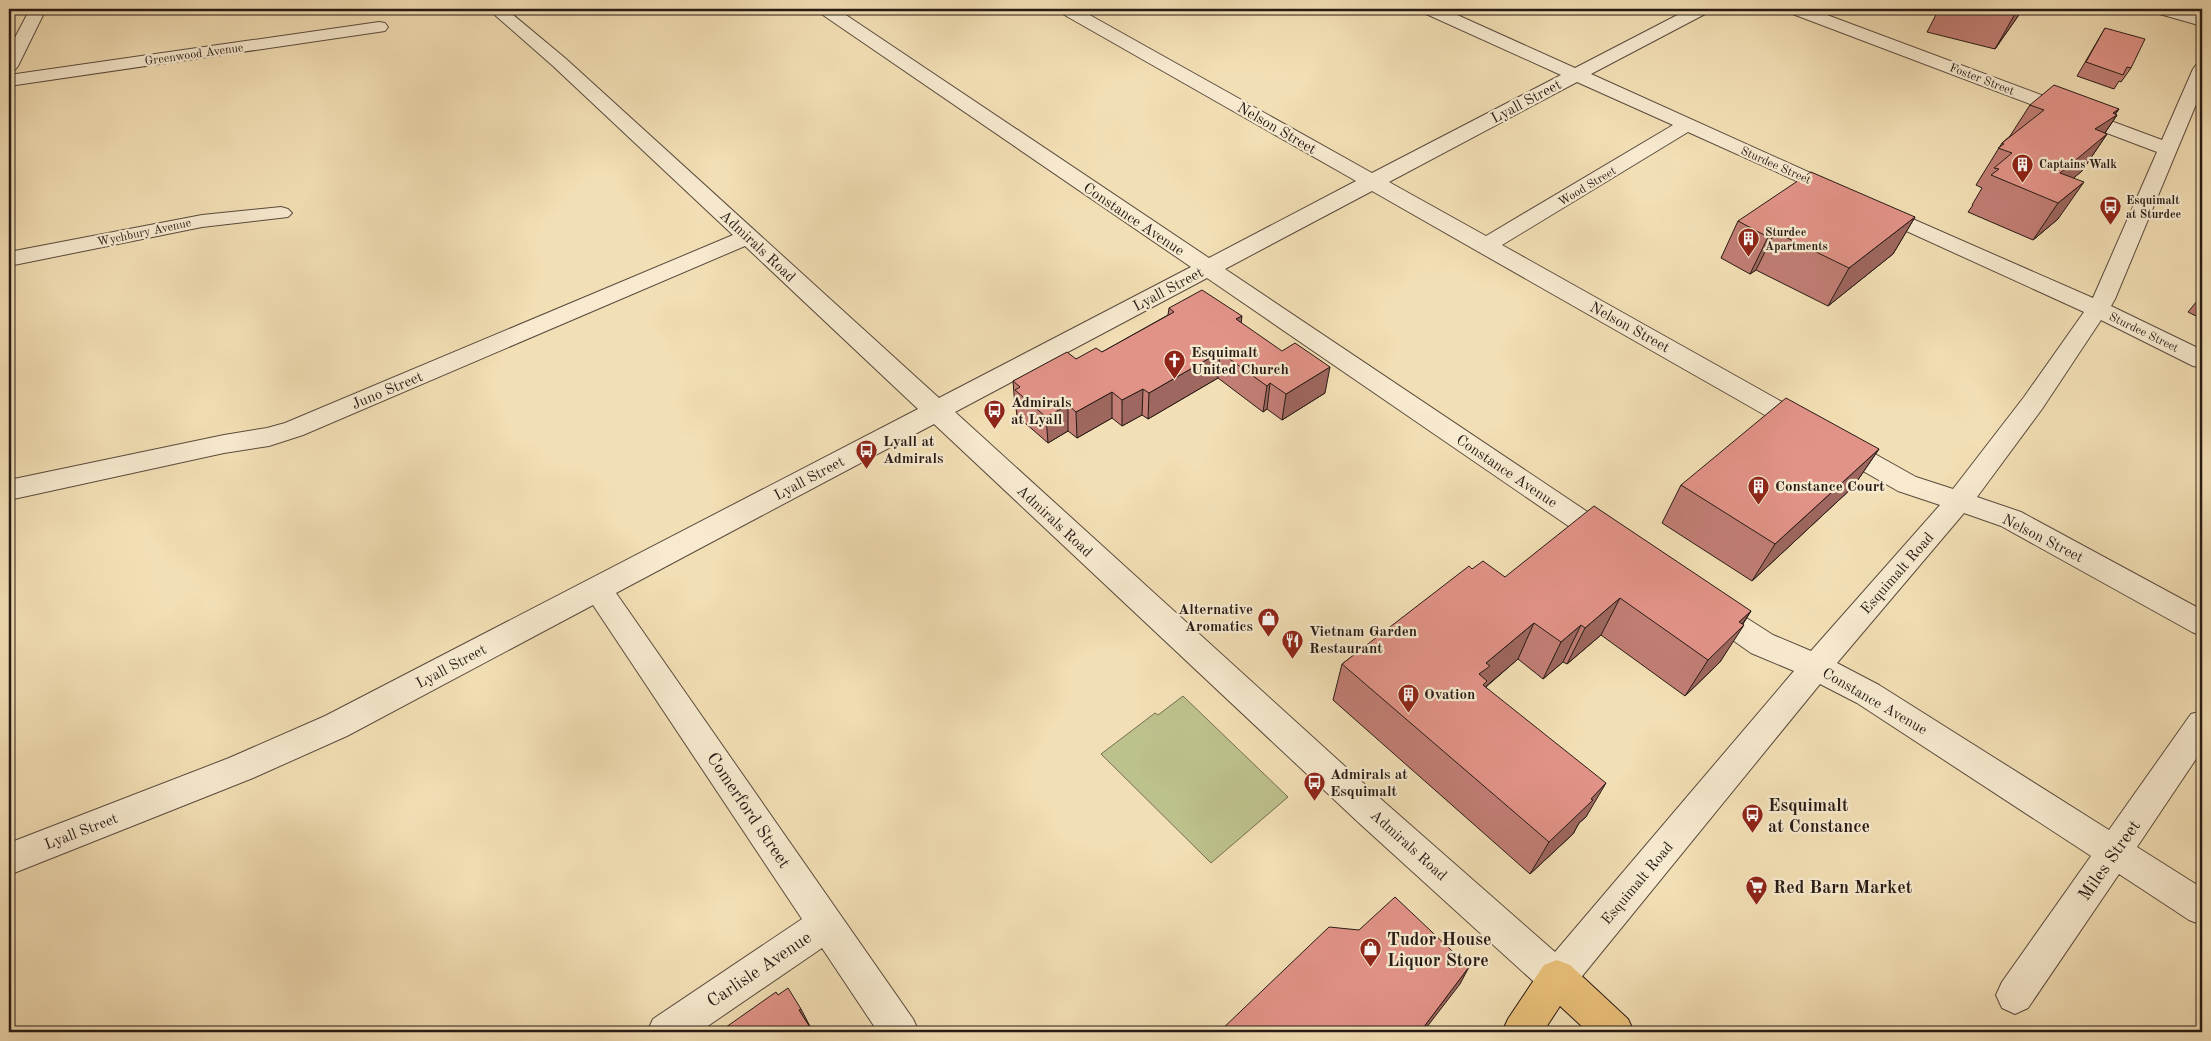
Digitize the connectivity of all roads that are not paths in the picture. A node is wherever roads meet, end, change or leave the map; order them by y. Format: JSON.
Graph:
{"nodes":[{"id":1,"x":38,"y":9,"type":"edge"},
{"id":2,"x":496,"y":9,"type":"edge"},
{"id":3,"x":826,"y":9,"type":"edge"},
{"id":4,"x":1067,"y":9,"type":"edge"},
{"id":5,"x":1430,"y":9,"type":"edge"},
{"id":6,"x":1701,"y":9,"type":"edge"},
{"id":7,"x":1796,"y":9,"type":"edge"},
{"id":8,"x":2162,"y":9,"type":"edge"},
{"id":9,"x":2202,"y":21,"type":"edge"},
{"id":10,"x":379,"y":27,"type":"dead end"},
{"id":11,"x":9,"y":66,"type":"edge"},
{"id":12,"x":1576,"y":75,"type":"junction"},
{"id":13,"x":9,"y":81,"type":"edge"},
{"id":14,"x":2200,"y":82,"type":"edge"},
{"id":15,"x":1688,"y":125,"type":"junction"},
{"id":16,"x":2168,"y":149,"type":"junction"},
{"id":17,"x":1372,"y":182,"type":"junction"},
{"id":18,"x":281,"y":213,"type":"dead end"},
{"id":19,"x":748,"y":237,"type":"junction"},
{"id":20,"x":1486,"y":246,"type":"junction"},
{"id":21,"x":9,"y":260,"type":"edge"},
{"id":22,"x":1207,"y":268,"type":"junction"},
{"id":23,"x":2097,"y":309,"type":"junction"},
{"id":24,"x":2202,"y":360,"type":"edge"},
{"id":25,"x":936,"y":411,"type":"junction"},
{"id":26,"x":9,"y":490,"type":"edge"},
{"id":27,"x":1959,"y":501,"type":"junction"},
{"id":28,"x":1631,"y":555,"type":"edge"},
{"id":29,"x":598,"y":589,"type":"junction"},
{"id":30,"x":1688,"y":594,"type":"edge"},
{"id":31,"x":2202,"y":624,"type":"edge"},
{"id":32,"x":1816,"y":667,"type":"junction"},
{"id":33,"x":2202,"y":724,"type":"edge"},
{"id":34,"x":2115,"y":852,"type":"junction"},
{"id":35,"x":9,"y":859,"type":"edge"},
{"id":36,"x":2202,"y":908,"type":"edge"},
{"id":37,"x":826,"y":924,"type":"junction"},
{"id":38,"x":1557,"y":978,"type":"junction"},
{"id":39,"x":2015,"y":995,"type":"dead end"},
{"id":40,"x":666,"y":1032,"type":"edge"},
{"id":41,"x":900,"y":1032,"type":"edge"},
{"id":42,"x":1521,"y":1032,"type":"edge"},
{"id":43,"x":1615,"y":1032,"type":"edge"}],
"edges":[{"from":1,"to":11,"type":"street"},
{"from":2,"to":19,"type":"street","name":"Admirals Road"},
{"from":3,"to":22,"type":"street","name":"Constance Avenue"},
{"from":4,"to":17,"type":"street","name":"Nelson Street"},
{"from":5,"to":12,"type":"street","name":"Sturdee Street"},
{"from":6,"to":12,"type":"street","name":"Lyall Street"},
{"from":7,"to":16,"type":"street","name":"Foster Street"},
{"from":8,"to":9,"type":"street"},
{"from":10,"to":13,"type":"street","name":"Greenwood Avenue"},
{"from":12,"to":15,"type":"street","name":"Sturdee Street"},
{"from":12,"to":17,"type":"street","name":"Lyall Street"},
{"from":14,"to":16,"type":"street","name":"Esquimalt Road"},
{"from":15,"to":20,"type":"street","name":"Wood Street"},
{"from":15,"to":23,"type":"street","name":"Sturdee Street"},
{"from":16,"to":23,"type":"street","name":"Esquimalt Road"},
{"from":17,"to":20,"type":"street","name":"Nelson Street"},
{"from":17,"to":22,"type":"street","name":"Lyall Street"},
{"from":18,"to":21,"type":"street","name":"Wychbury Avenue"},
{"from":19,"to":25,"type":"street","name":"Admirals Road"},
{"from":19,"to":26,"type":"street","name":"Juno Street"},
{"from":20,"to":27,"type":"street","name":"Nelson Street"},
{"from":22,"to":25,"type":"street","name":"Lyall Street"},
{"from":22,"to":28,"type":"street","name":"Constance Avenue"},
{"from":23,"to":24,"type":"street","name":"Sturdee Street"},
{"from":23,"to":27,"type":"street","name":"Esquimalt Road"},
{"from":25,"to":29,"type":"street","name":"Lyall Street"},
{"from":25,"to":38,"type":"street","name":"Admirals Road"},
{"from":27,"to":31,"type":"street","name":"Nelson Street"},
{"from":27,"to":32,"type":"street","name":"Esquimalt Road"},
{"from":29,"to":35,"type":"street","name":"Lyall Street"},
{"from":29,"to":37,"type":"street","name":"Comerford Street"},
{"from":30,"to":32,"type":"street","name":"Constance Avenue"},
{"from":32,"to":34,"type":"street","name":"Constance Avenue"},
{"from":32,"to":38,"type":"street","name":"Esquimalt Road"},
{"from":33,"to":34,"type":"street","name":"Miles Street"},
{"from":34,"to":36,"type":"street","name":"Constance Avenue"},
{"from":34,"to":39,"type":"street","name":"Miles Street"},
{"from":37,"to":40,"type":"street","name":"Carlisle Avenue"},
{"from":37,"to":41,"type":"street","name":"Comerford Street"},
{"from":38,"to":42,"type":"main road","name":"Esquimalt Road"},
{"from":38,"to":43,"type":"main road","name":"Admirals Road"}]}
